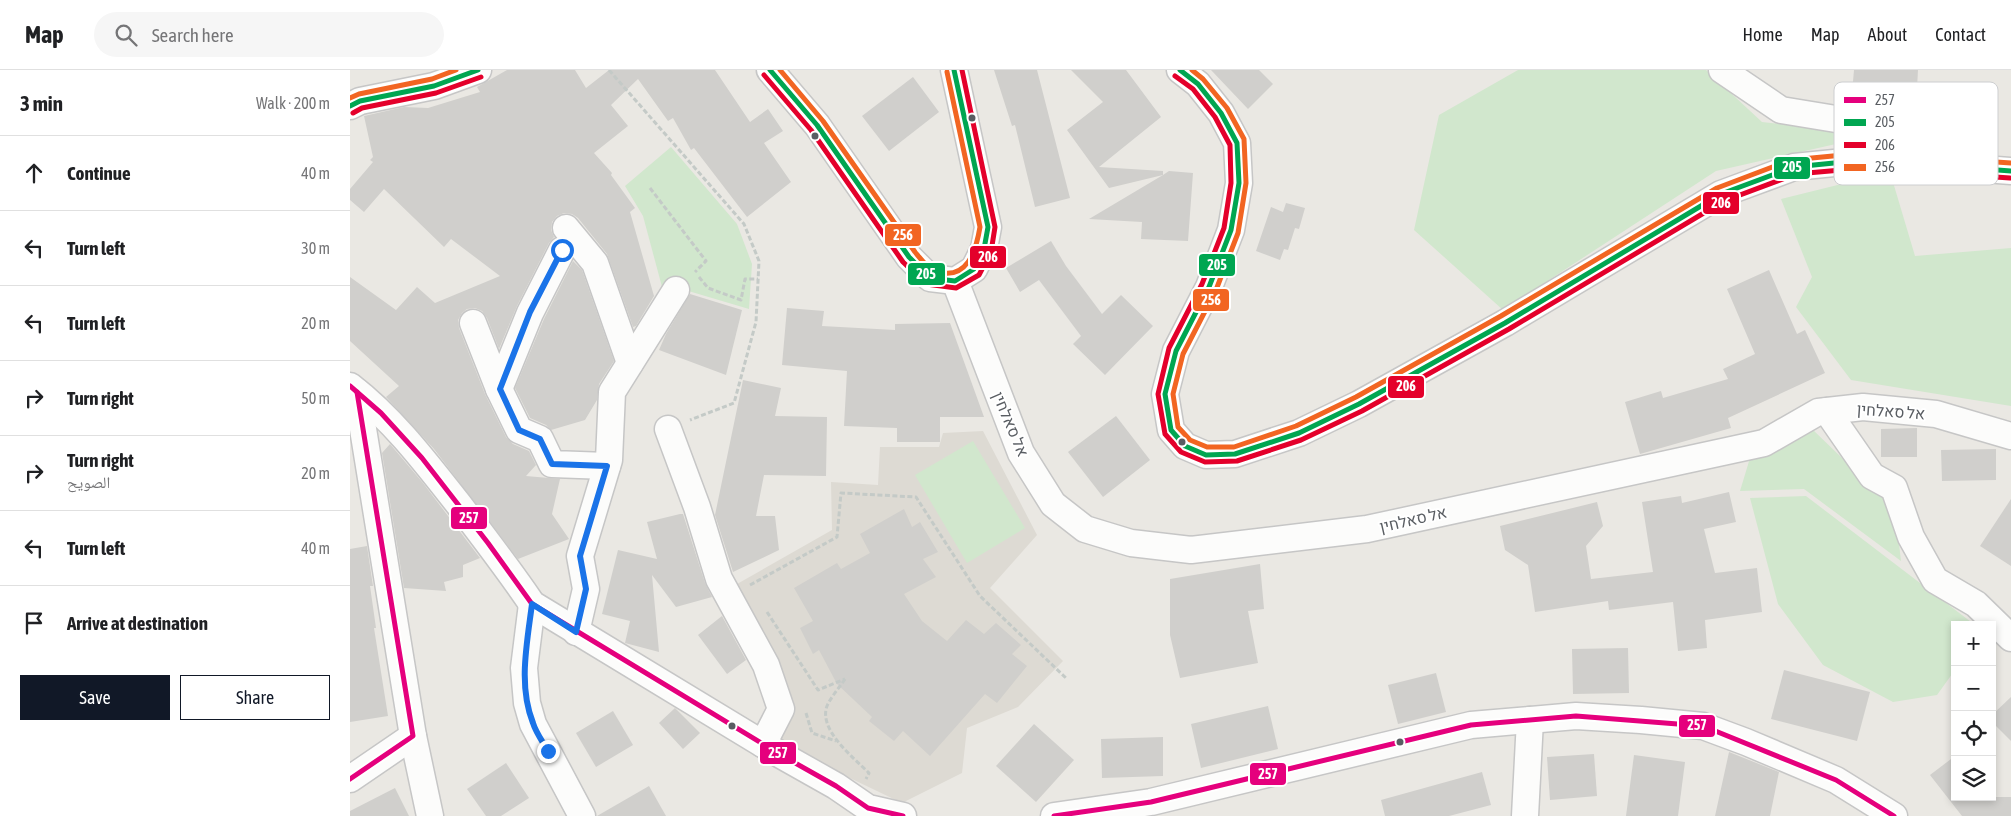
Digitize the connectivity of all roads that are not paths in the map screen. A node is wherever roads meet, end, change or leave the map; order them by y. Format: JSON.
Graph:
{"nodes":[{"id":1,"x":478,"y":70,"type":"edge"},
{"id":2,"x":770,"y":70,"type":"edge"},
{"id":3,"x":954,"y":70,"type":"edge"},
{"id":4,"x":1180,"y":70,"type":"edge"},
{"id":5,"x":1722,"y":70,"type":"edge"},
{"id":6,"x":353,"y":99,"type":"edge"},
{"id":7,"x":1834,"y":119,"type":"edge"},
{"id":8,"x":1834,"y":163,"type":"edge"},
{"id":9,"x":955,"y":281,"type":"junction"},
{"id":10,"x":676,"y":290,"type":"dead end"},
{"id":11,"x":473,"y":323,"type":"dead end"},
{"id":12,"x":630,"y":363,"type":"junction"},
{"id":13,"x":354,"y":389,"type":"edge"},
{"id":14,"x":500,"y":389,"type":"junction"},
{"id":15,"x":1827,"y":411,"type":"junction"},
{"id":16,"x":668,"y":429,"type":"road end"},
{"id":17,"x":2011,"y":436,"type":"edge"},
{"id":18,"x":359,"y":459,"type":"edge"},
{"id":19,"x":607,"y":466,"type":"junction"},
{"id":20,"x":532,"y":604,"type":"junction"},
{"id":21,"x":576,"y":632,"type":"junction"},
{"id":22,"x":2011,"y":638,"type":"edge"},
{"id":23,"x":1530,"y":720,"type":"junction"},
{"id":24,"x":413,"y":736,"type":"junction"},
{"id":25,"x":763,"y":744,"type":"junction"},
{"id":26,"x":350,"y":779,"type":"edge"},
{"id":27,"x":430,"y":816,"type":"edge"},
{"id":28,"x":582,"y":816,"type":"edge"},
{"id":29,"x":903,"y":816,"type":"edge"},
{"id":30,"x":1054,"y":816,"type":"edge"},
{"id":31,"x":1525,"y":816,"type":"edge"},
{"id":32,"x":1894,"y":816,"type":"edge"}],
"edges":[{"from":1,"to":6,"type":"street"},
{"from":2,"to":9,"type":"street"},
{"from":3,"to":9,"type":"street"},
{"from":4,"to":8,"type":"street"},
{"from":5,"to":7,"type":"street"},
{"from":9,"to":15,"type":"street","name":"אל סאלחין"},
{"from":10,"to":12,"type":"street"},
{"from":11,"to":14,"type":"street"},
{"from":12,"to":14,"type":"street"},
{"from":12,"to":19,"type":"street"},
{"from":13,"to":18,"type":"street"},
{"from":13,"to":20,"type":"street"},
{"from":14,"to":19,"type":"street"},
{"from":15,"to":17,"type":"street","name":"אל סאלחין"},
{"from":15,"to":22,"type":"street"},
{"from":16,"to":25,"type":"street"},
{"from":18,"to":24,"type":"street"},
{"from":19,"to":21,"type":"street"},
{"from":20,"to":21,"type":"street"},
{"from":20,"to":28,"type":"street"},
{"from":21,"to":25,"type":"street"},
{"from":23,"to":30,"type":"street"},
{"from":23,"to":31,"type":"street"},
{"from":23,"to":32,"type":"street"},
{"from":24,"to":26,"type":"street"},
{"from":24,"to":27,"type":"street"},
{"from":25,"to":29,"type":"street"}]}
